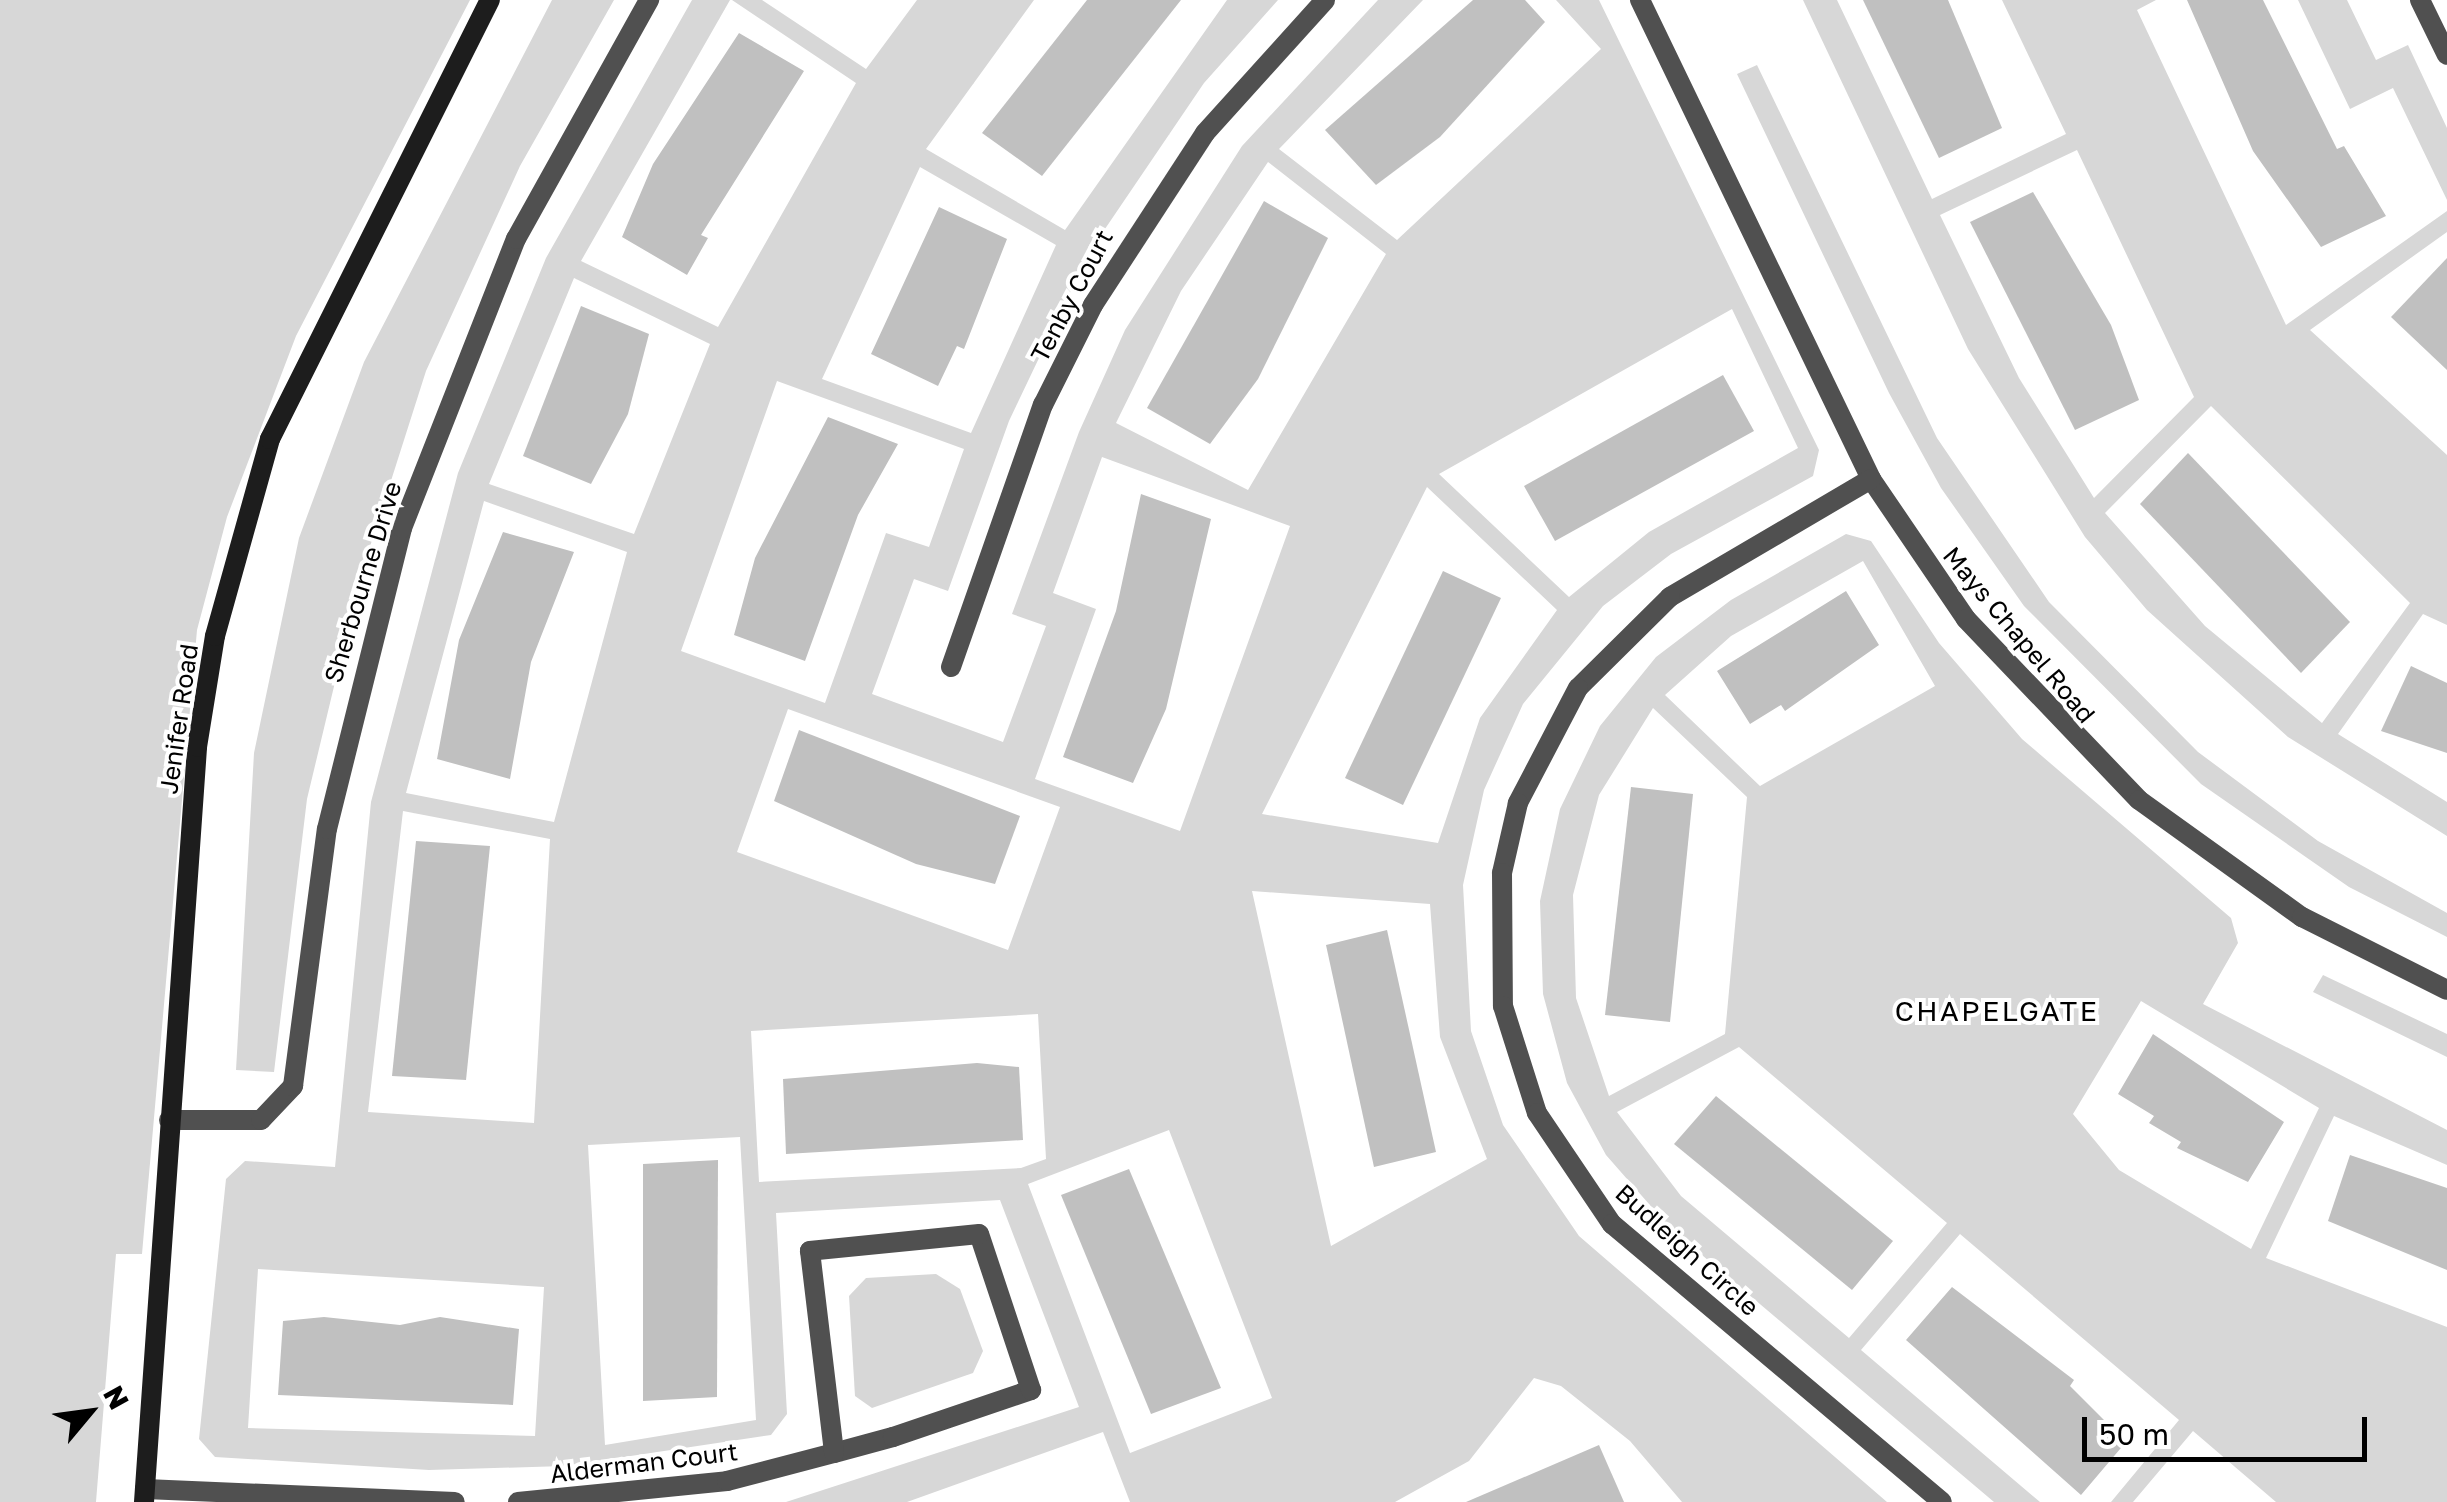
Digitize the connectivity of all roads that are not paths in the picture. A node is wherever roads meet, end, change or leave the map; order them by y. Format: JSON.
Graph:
{"nodes":[{"id":1,"x":490,"y":0,"type":"edge"},
{"id":2,"x":649,"y":0,"type":"edge"},
{"id":3,"x":1325,"y":0,"type":"edge"},
{"id":4,"x":1640,"y":0,"type":"edge"},
{"id":5,"x":2420,"y":0,"type":"edge"},
{"id":6,"x":2447,"y":55,"type":"edge"},
{"id":7,"x":1872,"y":479,"type":"junction"},
{"id":8,"x":952,"y":667,"type":"dead end"},
{"id":9,"x":2447,"y":990,"type":"edge"},
{"id":10,"x":169,"y":1120,"type":"junction"},
{"id":11,"x":834,"y":1453,"type":"junction"},
{"id":12,"x":145,"y":1496,"type":"edge"},
{"id":13,"x":455,"y":1502,"type":"edge"},
{"id":14,"x":518,"y":1502,"type":"edge"},
{"id":15,"x":1942,"y":1502,"type":"edge"}],
"edges":[{"from":1,"to":10,"type":"street","name":"Jenifer Road"},
{"from":2,"to":10,"type":"street","name":"Sherbourne Drive"},
{"from":3,"to":8,"type":"street","name":"Tenby Court"},
{"from":4,"to":7,"type":"street","name":"Mays Chapel Road"},
{"from":5,"to":6,"type":"street"},
{"from":7,"to":9,"type":"street","name":"Mays Chapel Road"},
{"from":7,"to":15,"type":"street","name":"Budleigh Circle"},
{"from":10,"to":12,"type":"street","name":"Jenifer Road"},
{"from":11,"to":11,"type":"street","name":"Alderman Court"},
{"from":11,"to":14,"type":"street","name":"Alderman Court"},
{"from":12,"to":13,"type":"street"}]}
